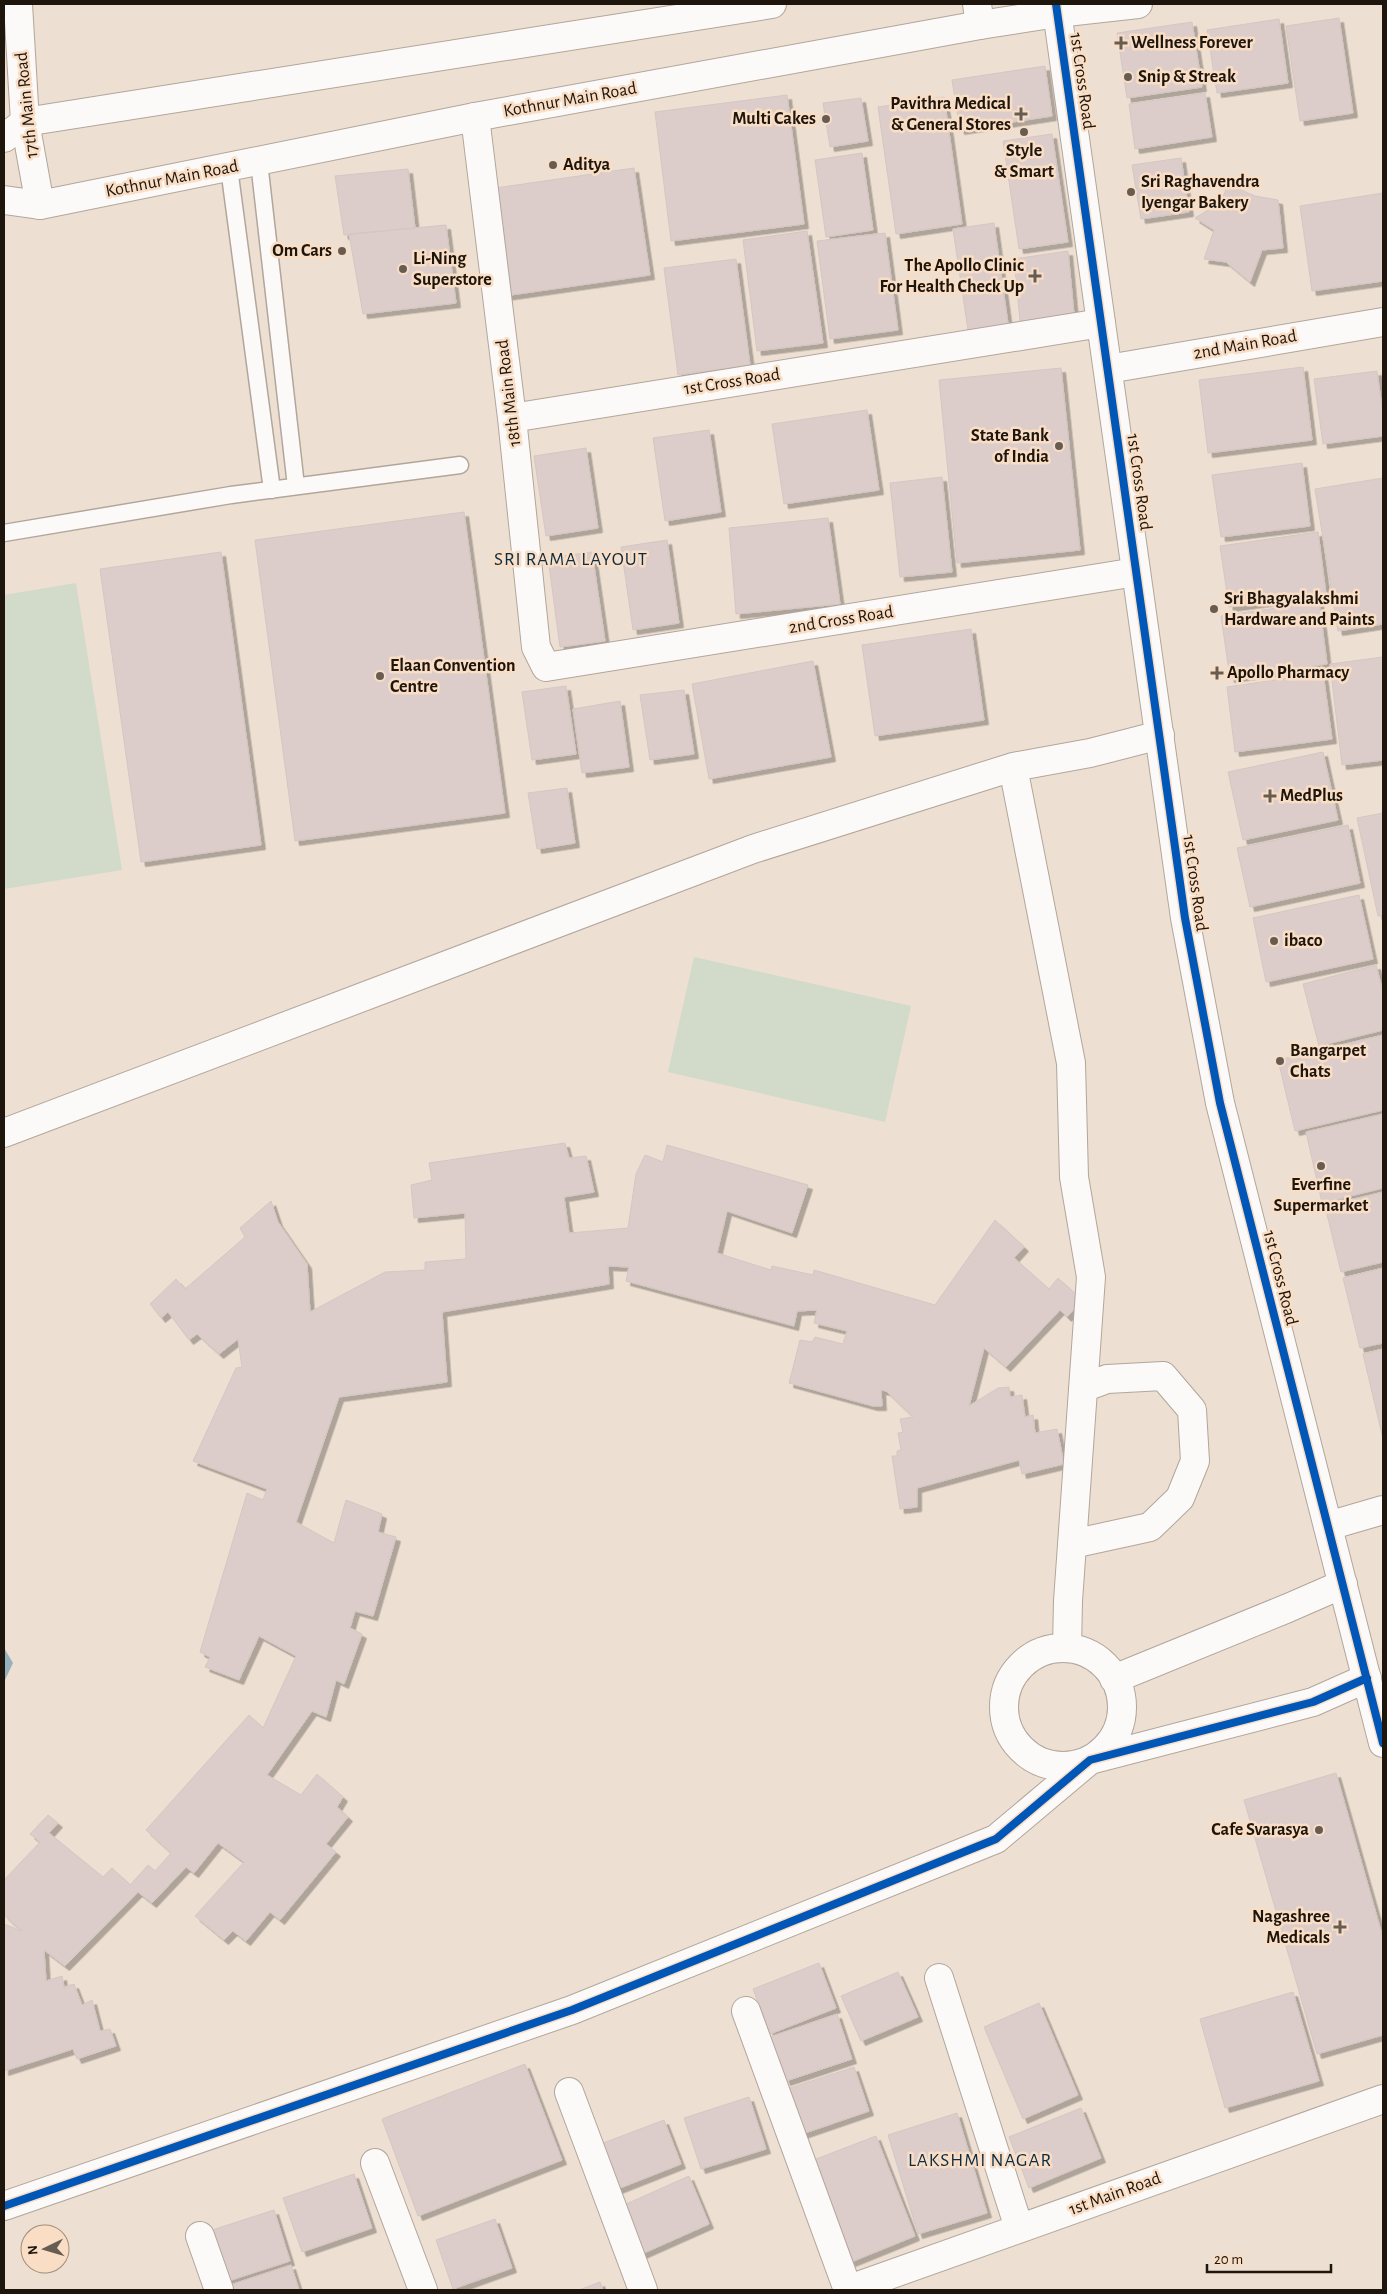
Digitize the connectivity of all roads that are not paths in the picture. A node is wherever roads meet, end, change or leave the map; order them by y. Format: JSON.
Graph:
{"nodes":[{"id":1,"x":18,"y":4,"type":"edge"},
{"id":2,"x":772,"y":4,"type":"edge"},
{"id":3,"x":1138,"y":4,"type":"edge"},
{"id":4,"x":1056,"y":8,"type":"edge"},
{"id":5,"x":978,"y":14,"type":"edge"},
{"id":6,"x":475,"y":118,"type":"junction"},
{"id":7,"x":26,"y":122,"type":"junction"},
{"id":8,"x":4,"y":138,"type":"edge"},
{"id":9,"x":259,"y":162,"type":"junction"},
{"id":10,"x":229,"y":168,"type":"junction"},
{"id":11,"x":4,"y":200,"type":"edge"},
{"id":12,"x":40,"y":205,"type":"junction"},
{"id":13,"x":1101,"y":322,"type":"junction"},
{"id":14,"x":1383,"y":322,"type":"edge"},
{"id":15,"x":1108,"y":369,"type":"junction"},
{"id":16,"x":512,"y":418,"type":"junction"},
{"id":17,"x":460,"y":465,"type":"dead end"},
{"id":18,"x":296,"y":486,"type":"junction"},
{"id":19,"x":272,"y":490,"type":"junction"},
{"id":20,"x":4,"y":533,"type":"edge"},
{"id":21,"x":1136,"y":572,"type":"junction"},
{"id":22,"x":546,"y":666,"type":"joint"},
{"id":23,"x":1160,"y":735,"type":"junction"},
{"id":24,"x":1013,"y":767,"type":"junction"},
{"id":25,"x":4,"y":1133,"type":"edge"},
{"id":26,"x":1083,"y":1388,"type":"junction"},
{"id":27,"x":1383,"y":1510,"type":"edge"},
{"id":28,"x":1328,"y":1526,"type":"junction"},
{"id":29,"x":1072,"y":1544,"type":"junction"},
{"id":30,"x":1342,"y":1584,"type":"junction"},
{"id":31,"x":1067,"y":1648,"type":"junction"},
{"id":32,"x":1367,"y":1678,"type":"junction"},
{"id":33,"x":1114,"y":1679,"type":"junction"},
{"id":34,"x":1383,"y":1743,"type":"edge"},
{"id":35,"x":1090,"y":1760,"type":"junction"},
{"id":36,"x":939,"y":1978,"type":"dead end"},
{"id":37,"x":746,"y":2011,"type":"dead end"},
{"id":38,"x":569,"y":2092,"type":"dead end"},
{"id":39,"x":1383,"y":2099,"type":"edge"},
{"id":40,"x":375,"y":2163,"type":"dead end"},
{"id":41,"x":4,"y":2206,"type":"edge"},
{"id":42,"x":1019,"y":2228,"type":"junction"},
{"id":43,"x":200,"y":2236,"type":"dead end"},
{"id":44,"x":219,"y":2290,"type":"edge"},
{"id":45,"x":423,"y":2290,"type":"edge"},
{"id":46,"x":643,"y":2290,"type":"edge"},
{"id":47,"x":847,"y":2290,"type":"edge"}],
"edges":[{"from":1,"to":7,"type":"street","name":"17th Main Road"},
{"from":2,"to":7,"type":"street"},
{"from":3,"to":4,"type":"street","name":"Kothnur Main Road"},
{"from":4,"to":5,"type":"street","name":"Kothnur Main Road"},
{"from":4,"to":13,"type":"street","name":"1st Cross Road"},
{"from":5,"to":6,"type":"street","name":"Kothnur Main Road"},
{"from":6,"to":9,"type":"street","name":"Kothnur Main Road"},
{"from":6,"to":16,"type":"street","name":"18th Main Road"},
{"from":7,"to":8,"type":"street"},
{"from":7,"to":12,"type":"street","name":"17th Main Road"},
{"from":9,"to":10,"type":"street","name":"Kothnur Main Road"},
{"from":9,"to":18,"type":"lane"},
{"from":10,"to":12,"type":"street","name":"Kothnur Main Road"},
{"from":10,"to":19,"type":"lane"},
{"from":11,"to":12,"type":"street","name":"Kothnur Main Road"},
{"from":13,"to":15,"type":"street","name":"1st Cross Road"},
{"from":13,"to":16,"type":"street","name":"1st Cross Road"},
{"from":14,"to":15,"type":"street","name":"2nd Main Road"},
{"from":15,"to":21,"type":"street","name":"1st Cross Road"},
{"from":16,"to":22,"type":"street","name":"18th Main Road"},
{"from":17,"to":18,"type":"lane"},
{"from":18,"to":19,"type":"lane"},
{"from":19,"to":20,"type":"lane"},
{"from":21,"to":22,"type":"street","name":"2nd Cross Road"},
{"from":21,"to":23,"type":"street","name":"1st Cross Road"},
{"from":23,"to":24,"type":"street"},
{"from":23,"to":28,"type":"street","name":"1st Cross Road"},
{"from":24,"to":25,"type":"street"},
{"from":24,"to":26,"type":"street"},
{"from":26,"to":29,"type":"street"},
{"from":26,"to":29,"type":"street"},
{"from":27,"to":28,"type":"street"},
{"from":28,"to":30,"type":"street","name":"1st Cross Road"},
{"from":29,"to":31,"type":"street"},
{"from":30,"to":32,"type":"street","name":"1st Cross Road"},
{"from":30,"to":33,"type":"street"},
{"from":31,"to":33,"type":"street"},
{"from":31,"to":35,"type":"street"},
{"from":32,"to":34,"type":"street","name":"1st Cross Road"},
{"from":32,"to":35,"type":"street"},
{"from":33,"to":35,"type":"street"},
{"from":35,"to":41,"type":"street"},
{"from":36,"to":42,"type":"street"},
{"from":37,"to":47,"type":"street"},
{"from":38,"to":46,"type":"street"},
{"from":39,"to":42,"type":"street","name":"1st Main Road"},
{"from":40,"to":45,"type":"street"},
{"from":42,"to":47,"type":"street","name":"1st Main Road"},
{"from":43,"to":44,"type":"street"}]}
